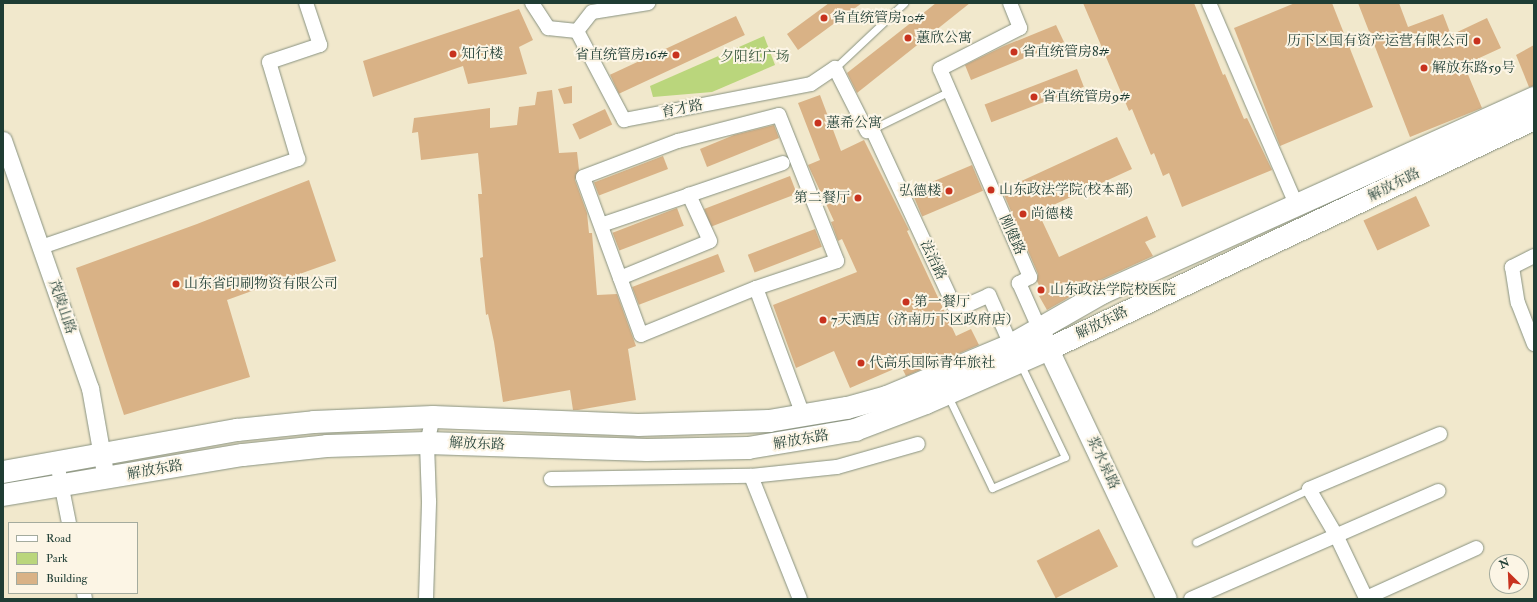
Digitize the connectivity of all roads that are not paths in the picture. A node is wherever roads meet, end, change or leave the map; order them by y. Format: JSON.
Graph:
{"nodes":[{"id":1,"x":306,"y":3,"type":"edge"},
{"id":2,"x":532,"y":3,"type":"edge"},
{"id":3,"x":648,"y":3,"type":"edge"},
{"id":4,"x":904,"y":3,"type":"edge"},
{"id":5,"x":1010,"y":3,"type":"edge"},
{"id":6,"x":1209,"y":3,"type":"edge"},
{"id":7,"x":577,"y":31,"type":"junction"},
{"id":8,"x":835,"y":68,"type":"junction"},
{"id":9,"x":948,"y":92,"type":"junction"},
{"id":10,"x":1534,"y":98,"type":"edge"},
{"id":11,"x":1534,"y":119,"type":"edge"},
{"id":12,"x":869,"y":130,"type":"junction"},
{"id":13,"x":3,"y":140,"type":"edge"},
{"id":14,"x":783,"y":164,"type":"dead end"},
{"id":15,"x":689,"y":194,"type":"junction"},
{"id":16,"x":1296,"y":204,"type":"junction"},
{"id":17,"x":601,"y":225,"type":"junction"},
{"id":18,"x":41,"y":248,"type":"junction"},
{"id":19,"x":1534,"y":256,"type":"edge"},
{"id":20,"x":620,"y":278,"type":"junction"},
{"id":21,"x":756,"y":288,"type":"junction"},
{"id":22,"x":1039,"y":328,"type":"junction"},
{"id":23,"x":1534,"y":344,"type":"edge"},
{"id":24,"x":1049,"y":349,"type":"junction"},
{"id":25,"x":1015,"y":354,"type":"junction"},
{"id":26,"x":947,"y":394,"type":"junction"},
{"id":27,"x":803,"y":416,"type":"junction"},
{"id":28,"x":433,"y":417,"type":"junction"},
{"id":29,"x":1440,"y":434,"type":"dead end"},
{"id":30,"x":427,"y":443,"type":"junction"},
{"id":31,"x":918,"y":444,"type":"dead end"},
{"id":32,"x":102,"y":454,"type":"junction"},
{"id":33,"x":57,"y":462,"type":"junction"},
{"id":34,"x":3,"y":472,"type":"edge"},
{"id":35,"x":751,"y":476,"type":"junction"},
{"id":36,"x":106,"y":479,"type":"junction"},
{"id":37,"x":551,"y":479,"type":"dead end"},
{"id":38,"x":61,"y":485,"type":"junction"},
{"id":39,"x":1309,"y":489,"type":"junction"},
{"id":40,"x":1438,"y":491,"type":"dead end"},
{"id":41,"x":3,"y":495,"type":"edge"},
{"id":42,"x":69,"y":522,"type":"edge"},
{"id":43,"x":1336,"y":535,"type":"junction"},
{"id":44,"x":1196,"y":542,"type":"dead end"},
{"id":45,"x":1476,"y":548,"type":"dead end"},
{"id":46,"x":1365,"y":598,"type":"edge"},
{"id":47,"x":426,"y":599,"type":"edge"},
{"id":48,"x":800,"y":599,"type":"edge"},
{"id":49,"x":1167,"y":599,"type":"edge"},
{"id":50,"x":1191,"y":599,"type":"edge"}],
"edges":[{"from":1,"to":18,"type":"street"},
{"from":2,"to":7,"type":"street"},
{"from":3,"to":7,"type":"street"},
{"from":4,"to":8,"type":"lane","name":"育才路"},
{"from":5,"to":9,"type":"street"},
{"from":6,"to":16,"type":"street"},
{"from":7,"to":8,"type":"street","name":"育才路"},
{"from":8,"to":12,"type":"street"},
{"from":9,"to":12,"type":"lane"},
{"from":9,"to":22,"type":"street","name":"刚健路"},
{"from":10,"to":16,"type":"main road","name":"解放东路"},
{"from":11,"to":24,"type":"main road","name":"解放东路"},
{"from":12,"to":25,"type":"street","name":"法治路"},
{"from":13,"to":18,"type":"street","name":"茂陵山路"},
{"from":14,"to":15,"type":"street"},
{"from":15,"to":17,"type":"street"},
{"from":15,"to":20,"type":"street"},
{"from":16,"to":22,"type":"main road","name":"解放东路"},
{"from":17,"to":20,"type":"street"},
{"from":17,"to":21,"type":"street"},
{"from":18,"to":32,"type":"street","name":"茂陵山路"},
{"from":19,"to":23,"type":"street"},
{"from":20,"to":21,"type":"street"},
{"from":21,"to":27,"type":"street"},
{"from":22,"to":24,"type":"main road","name":"浆水泉路"},
{"from":22,"to":25,"type":"main road","name":"解放东路"},
{"from":24,"to":25,"type":"main road","name":"解放东路"},
{"from":24,"to":49,"type":"main road","name":"浆水泉路"},
{"from":25,"to":26,"type":"main road","name":"解放东路"},
{"from":25,"to":26,"type":"lane"},
{"from":25,"to":27,"type":"main road","name":"解放东路"},
{"from":26,"to":30,"type":"main road","name":"解放东路"},
{"from":27,"to":28,"type":"main road","name":"解放东路"},
{"from":28,"to":30,"type":"street"},
{"from":28,"to":32,"type":"main road","name":"解放东路"},
{"from":29,"to":39,"type":"street"},
{"from":30,"to":36,"type":"main road","name":"解放东路"},
{"from":30,"to":47,"type":"street"},
{"from":31,"to":35,"type":"street"},
{"from":32,"to":33,"type":"main road","name":"解放东路"},
{"from":32,"to":36,"type":"street","name":"茂陵山路"},
{"from":33,"to":34,"type":"main road","name":"解放东路"},
{"from":33,"to":38,"type":"street"},
{"from":35,"to":37,"type":"street"},
{"from":35,"to":48,"type":"street"},
{"from":36,"to":38,"type":"main road","name":"解放东路"},
{"from":38,"to":41,"type":"main road","name":"解放东路"},
{"from":38,"to":42,"type":"street"},
{"from":39,"to":43,"type":"street"},
{"from":39,"to":44,"type":"lane"},
{"from":40,"to":43,"type":"street"},
{"from":43,"to":46,"type":"street"},
{"from":43,"to":50,"type":"street"},
{"from":45,"to":46,"type":"street"}]}
